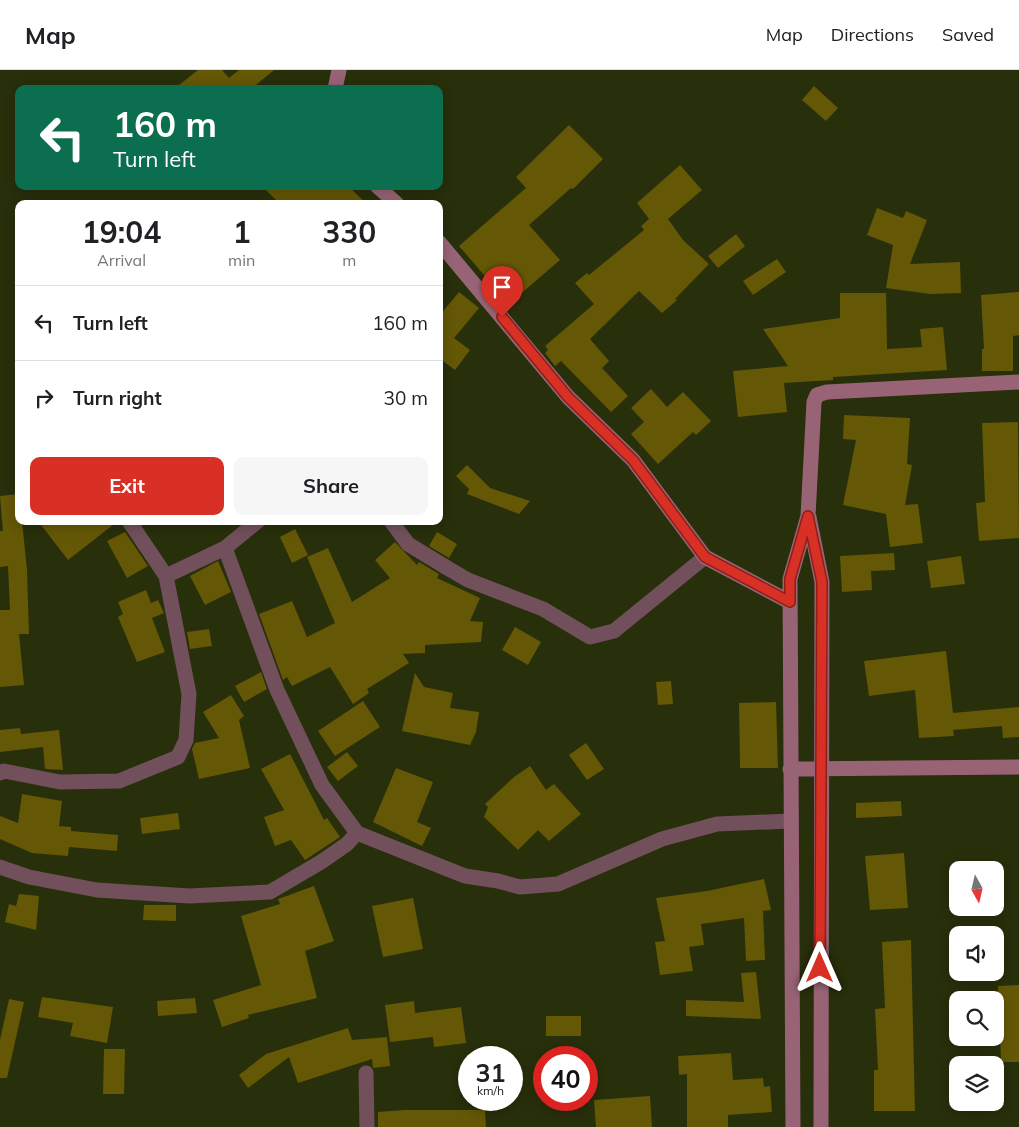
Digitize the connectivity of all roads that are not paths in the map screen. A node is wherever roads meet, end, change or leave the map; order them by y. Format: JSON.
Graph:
{"nodes":[{"id":1,"x":339,"y":70,"type":"edge"},
{"id":2,"x":336,"y":85,"type":"edge"},
{"id":3,"x":381,"y":190,"type":"edge"},
{"id":4,"x":392,"y":200,"type":"edge"},
{"id":5,"x":443,"y":247,"type":"edge"},
{"id":6,"x":1019,"y":382,"type":"edge"},
{"id":7,"x":808,"y":516,"type":"junction"},
{"id":8,"x":132,"y":525,"type":"edge"},
{"id":9,"x":253,"y":525,"type":"edge"},
{"id":10,"x":394,"y":525,"type":"edge"},
{"id":11,"x":226,"y":548,"type":"junction"},
{"id":12,"x":705,"y":557,"type":"junction"},
{"id":13,"x":166,"y":576,"type":"junction"},
{"id":14,"x":790,"y":602,"type":"junction"},
{"id":15,"x":1019,"y":766,"type":"edge"},
{"id":16,"x":790,"y":769,"type":"junction"},
{"id":17,"x":820,"y":769,"type":"junction"},
{"id":18,"x":0,"y":773,"type":"edge"},
{"id":19,"x":790,"y":821,"type":"junction"},
{"id":20,"x":357,"y":832,"type":"junction"},
{"id":21,"x":0,"y":867,"type":"edge"},
{"id":22,"x":366,"y":1073,"type":"dead end"},
{"id":23,"x":367,"y":1127,"type":"edge"},
{"id":24,"x":793,"y":1127,"type":"edge"},
{"id":25,"x":820,"y":1127,"type":"edge"}],
"edges":[{"from":1,"to":2,"type":"street"},
{"from":3,"to":4,"type":"street"},
{"from":5,"to":12,"type":"street"},
{"from":6,"to":7,"type":"street"},
{"from":7,"to":14,"type":"street"},
{"from":7,"to":17,"type":"street"},
{"from":8,"to":13,"type":"street"},
{"from":9,"to":11,"type":"street"},
{"from":10,"to":12,"type":"street"},
{"from":11,"to":13,"type":"street"},
{"from":11,"to":20,"type":"street"},
{"from":12,"to":14,"type":"street"},
{"from":13,"to":18,"type":"street"},
{"from":14,"to":16,"type":"street"},
{"from":15,"to":17,"type":"street"},
{"from":16,"to":17,"type":"street"},
{"from":16,"to":19,"type":"street"},
{"from":17,"to":25,"type":"street"},
{"from":19,"to":20,"type":"street"},
{"from":19,"to":24,"type":"street"},
{"from":20,"to":21,"type":"street"},
{"from":22,"to":23,"type":"street"}]}
